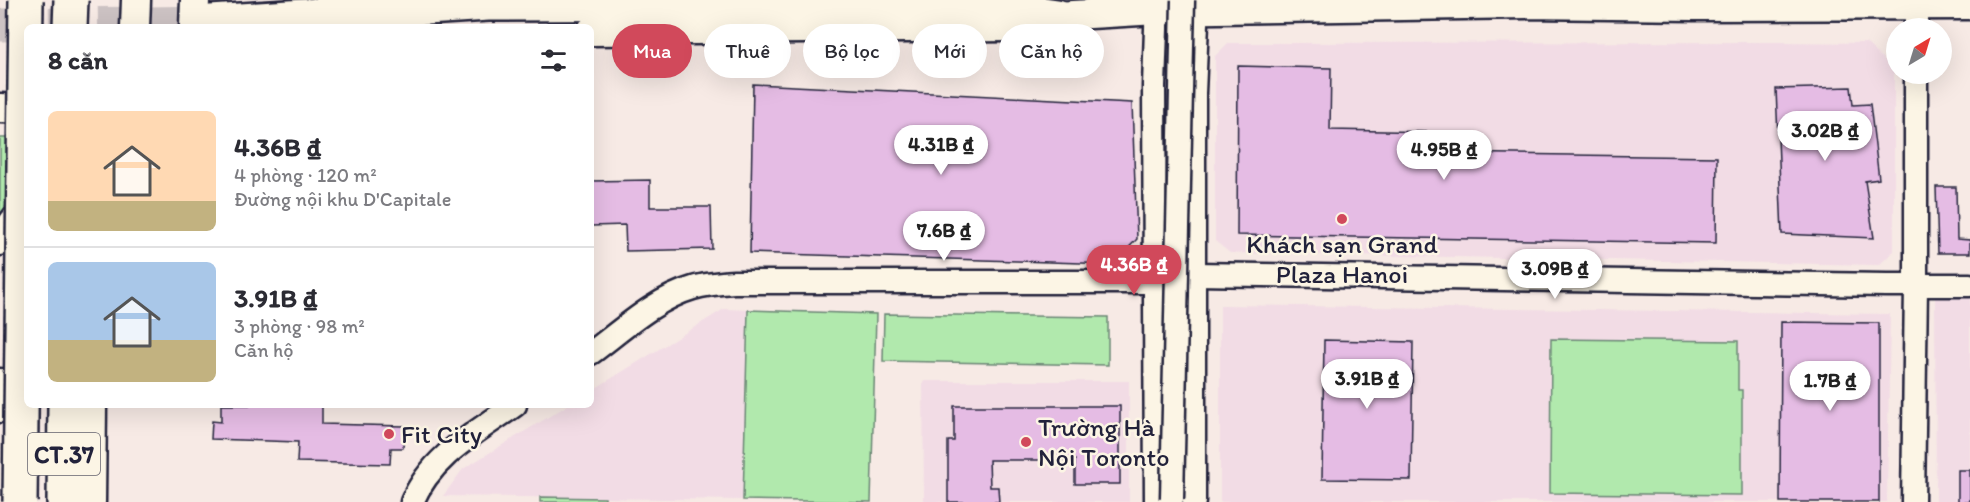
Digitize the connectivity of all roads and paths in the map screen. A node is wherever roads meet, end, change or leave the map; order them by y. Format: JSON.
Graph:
{"nodes":[{"id":1,"x":26,"y":0,"type":"edge"},
{"id":2,"x":70,"y":0,"type":"edge"},
{"id":3,"x":136,"y":0,"type":"edge"},
{"id":4,"x":1527,"y":2,"type":"edge"},
{"id":5,"x":1178,"y":4,"type":"edge"},
{"id":6,"x":1970,"y":5,"type":"edge"},
{"id":7,"x":200,"y":16,"type":"edge"},
{"id":8,"x":1057,"y":16,"type":"junction"},
{"id":9,"x":1916,"y":17,"type":"edge"},
{"id":10,"x":26,"y":24,"type":"edge"},
{"id":11,"x":70,"y":24,"type":"edge"},
{"id":12,"x":135,"y":24,"type":"edge"},
{"id":13,"x":594,"y":31,"type":"edge"},
{"id":14,"x":1916,"y":84,"type":"edge"},
{"id":15,"x":1154,"y":86,"type":"junction"},
{"id":16,"x":1194,"y":93,"type":"junction"},
{"id":17,"x":0,"y":108,"type":"edge"},
{"id":18,"x":24,"y":109,"type":"edge"},
{"id":19,"x":24,"y":167,"type":"edge"},
{"id":20,"x":24,"y":211,"type":"edge"},
{"id":21,"x":0,"y":241,"type":"edge"},
{"id":22,"x":1194,"y":274,"type":"junction"},
{"id":23,"x":1154,"y":282,"type":"junction"},
{"id":24,"x":1970,"y":285,"type":"edge"},
{"id":25,"x":1916,"y":286,"type":"junction"},
{"id":26,"x":594,"y":350,"type":"edge"},
{"id":27,"x":65,"y":408,"type":"edge"},
{"id":28,"x":92,"y":408,"type":"edge"},
{"id":29,"x":511,"y":408,"type":"edge"},
{"id":30,"x":1174,"y":501,"type":"edge"},
{"id":31,"x":20,"y":502,"type":"edge"},
{"id":32,"x":64,"y":502,"type":"edge"},
{"id":33,"x":91,"y":502,"type":"edge"},
{"id":34,"x":412,"y":502,"type":"edge"},
{"id":35,"x":1913,"y":502,"type":"edge"}],
"edges":[{"from":1,"to":10,"type":"highway","number":"CT.37","bridge":true},
{"from":2,"to":11,"type":"highway","bridge":true},
{"from":3,"to":12,"type":"main road"},
{"from":4,"to":5,"type":"main road"},
{"from":4,"to":9,"type":"main road"},
{"from":5,"to":8,"type":"main road"},
{"from":5,"to":15,"type":"street"},
{"from":5,"to":16,"type":"street"},
{"from":5,"to":30,"type":"street","bridge":true},
{"from":6,"to":9,"type":"main road"},
{"from":7,"to":8,"type":"highway"},
{"from":8,"to":13,"type":"main road"},
{"from":14,"to":25,"type":"street"},
{"from":15,"to":16,"type":"street"},
{"from":15,"to":23,"type":"street"},
{"from":16,"to":22,"type":"street"},
{"from":17,"to":18,"type":"main road"},
{"from":19,"to":31,"type":"highway","number":"CT.37","bridge":true},
{"from":20,"to":21,"type":"main road"},
{"from":22,"to":25,"type":"street"},
{"from":22,"to":30,"type":"street"},
{"from":23,"to":26,"type":"street"},
{"from":23,"to":30,"type":"street"},
{"from":24,"to":25,"type":"street"},
{"from":25,"to":35,"type":"street"},
{"from":27,"to":32,"type":"highway","number":"CT.37"},
{"from":28,"to":33,"type":"main road"},
{"from":29,"to":34,"type":"street"}]}
